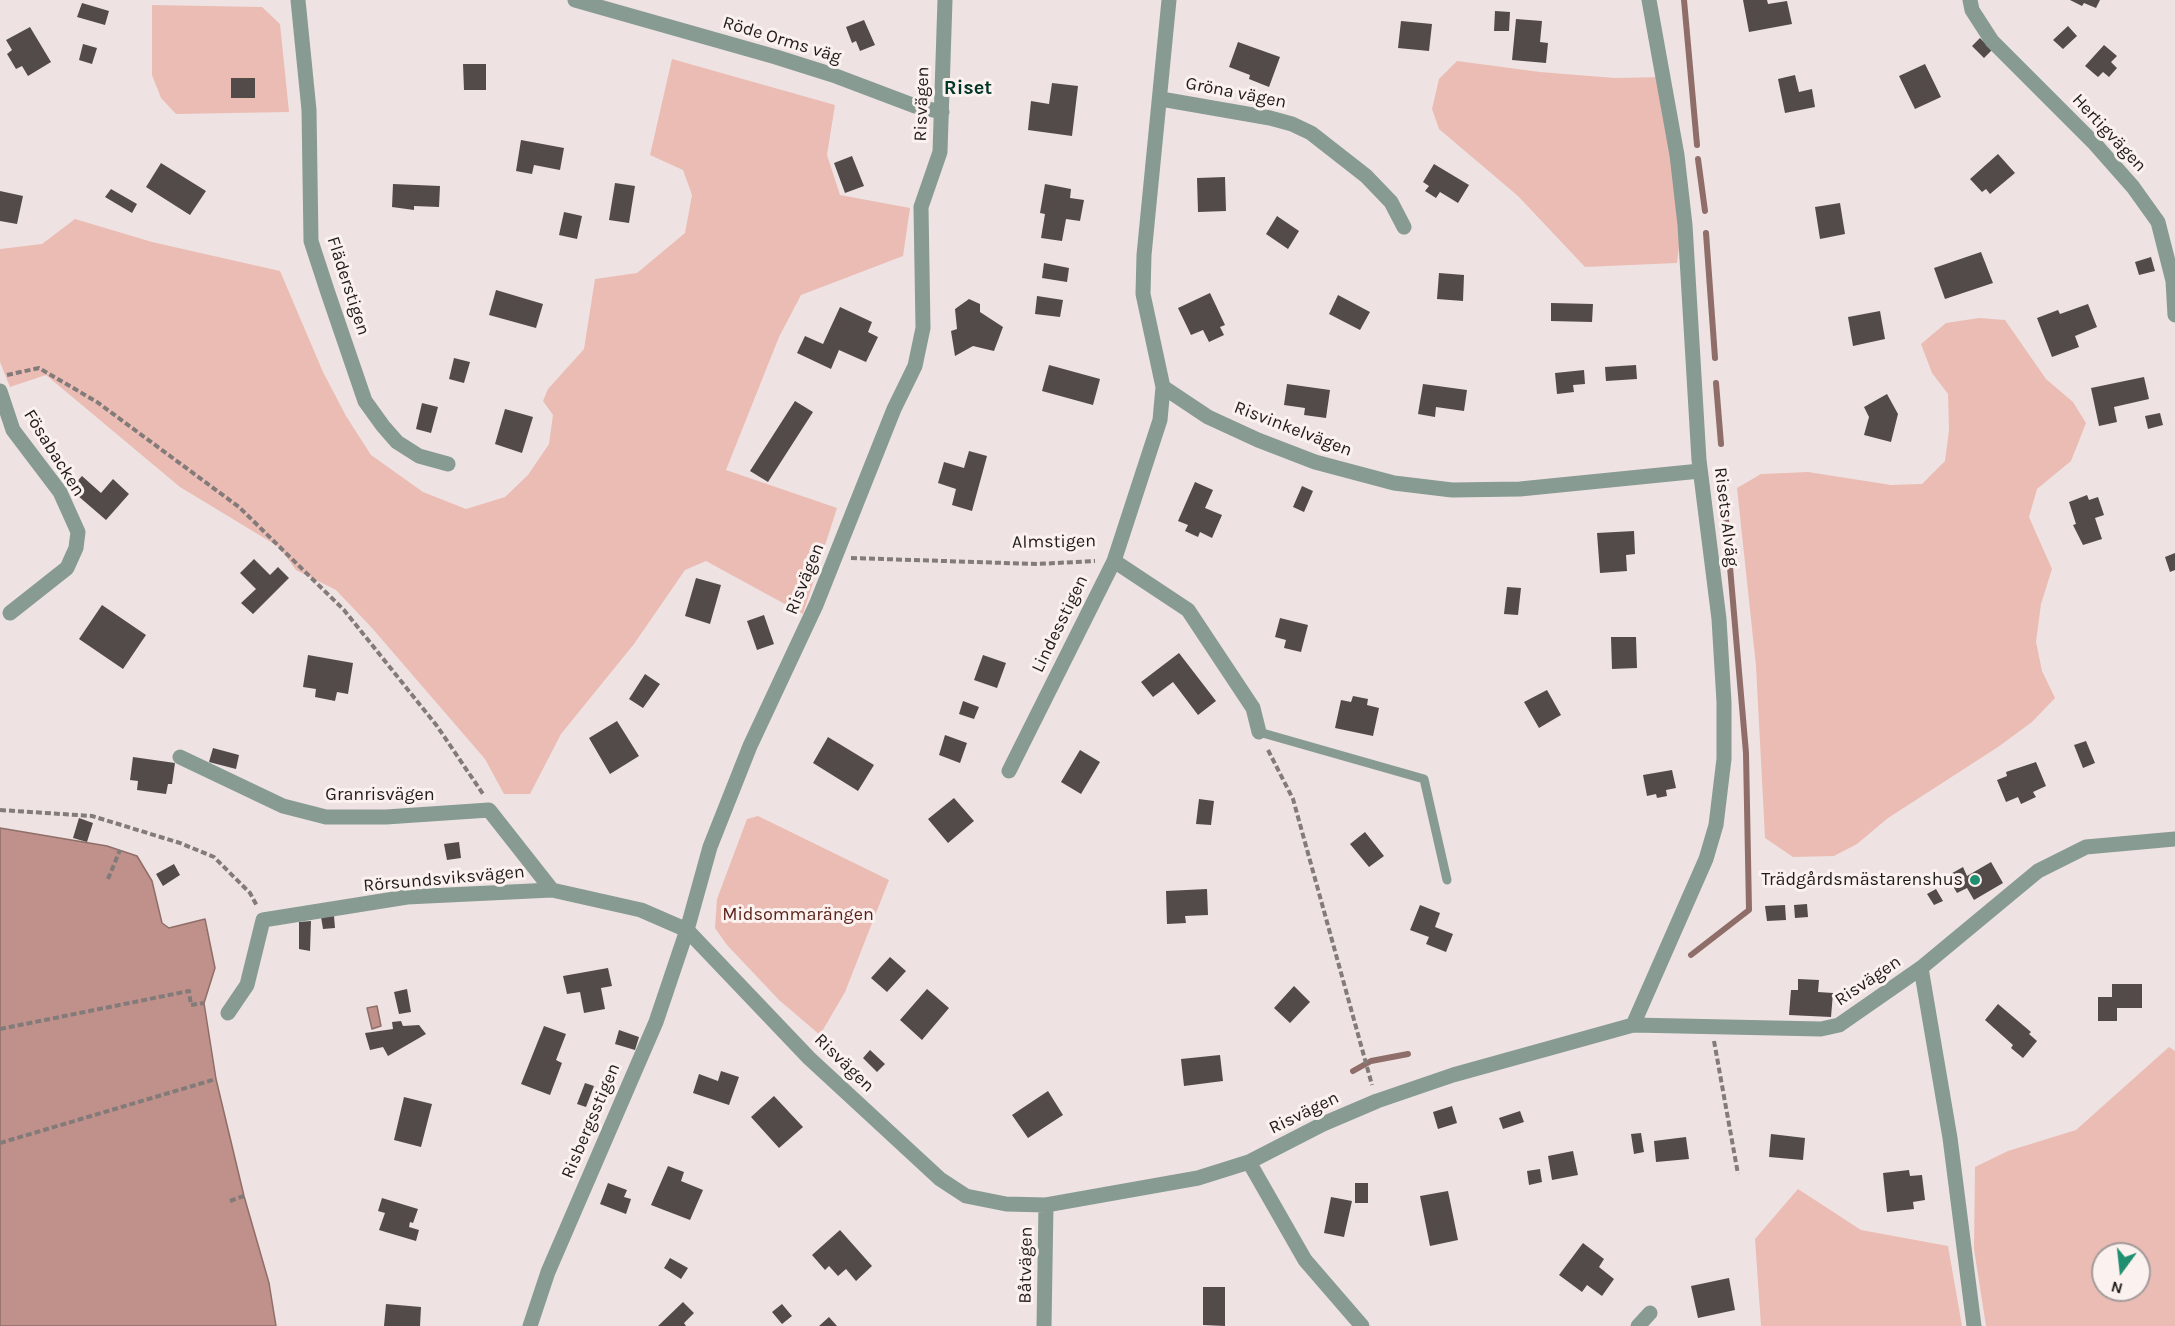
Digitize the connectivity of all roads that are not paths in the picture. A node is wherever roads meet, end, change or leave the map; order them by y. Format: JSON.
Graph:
{"nodes":[{"id":1,"x":298,"y":0,"type":"edge"},
{"id":2,"x":575,"y":0,"type":"edge"},
{"id":3,"x":945,"y":0,"type":"edge"},
{"id":4,"x":1169,"y":0,"type":"edge"},
{"id":5,"x":1649,"y":0,"type":"edge"},
{"id":6,"x":1970,"y":0,"type":"edge"},
{"id":7,"x":1161,"y":99,"type":"junction"},
{"id":8,"x":942,"y":112,"type":"junction"},
{"id":9,"x":1404,"y":227,"type":"dead end"},
{"id":10,"x":2175,"y":315,"type":"edge"},
{"id":11,"x":1163,"y":387,"type":"junction"},
{"id":12,"x":0,"y":391,"type":"edge"},
{"id":13,"x":448,"y":464,"type":"dead end"},
{"id":14,"x":1700,"y":471,"type":"junction"},
{"id":15,"x":1114,"y":561,"type":"junction"},
{"id":16,"x":10,"y":613,"type":"dead end"},
{"id":17,"x":1259,"y":732,"type":"joint"},
{"id":18,"x":180,"y":758,"type":"dead end"},
{"id":19,"x":1009,"y":771,"type":"dead end"},
{"id":20,"x":2175,"y":839,"type":"edge"},
{"id":21,"x":1447,"y":880,"type":"dead end"},
{"id":22,"x":552,"y":890,"type":"junction"},
{"id":23,"x":687,"y":930,"type":"junction"},
{"id":24,"x":1922,"y":969,"type":"junction"},
{"id":25,"x":228,"y":1013,"type":"dead end"},
{"id":26,"x":1633,"y":1025,"type":"junction"},
{"id":27,"x":1249,"y":1162,"type":"junction"},
{"id":28,"x":1046,"y":1205,"type":"junction"},
{"id":29,"x":1650,"y":1313,"type":"dead end"},
{"id":30,"x":530,"y":1326,"type":"edge"},
{"id":31,"x":1044,"y":1326,"type":"edge"},
{"id":32,"x":1362,"y":1326,"type":"edge"},
{"id":33,"x":1638,"y":1326,"type":"edge"},
{"id":34,"x":1974,"y":1326,"type":"edge"}],
"edges":[{"from":1,"to":13,"type":"street","name":"Fläderstigen"},
{"from":2,"to":8,"type":"street","name":"Röde Orms väg"},
{"from":3,"to":8,"type":"street","name":"Risvägen"},
{"from":4,"to":7,"type":"street"},
{"from":5,"to":14,"type":"street","name":"Risets Alväg"},
{"from":6,"to":10,"type":"street","name":"Hertigvägen"},
{"from":7,"to":9,"type":"street","name":"Gröna vägen"},
{"from":7,"to":11,"type":"street"},
{"from":8,"to":23,"type":"street","name":"Risvägen"},
{"from":11,"to":14,"type":"street","name":"Risvinkelvägen"},
{"from":11,"to":15,"type":"street","name":"Lindesstigen"},
{"from":12,"to":16,"type":"street","name":"Fösabacken"},
{"from":14,"to":26,"type":"street","name":"Risets Alväg"},
{"from":15,"to":17,"type":"street","name":"Almstigen"},
{"from":15,"to":19,"type":"street","name":"Lindesstigen"},
{"from":17,"to":21,"type":"lane"},
{"from":18,"to":22,"type":"street","name":"Granrisvägen"},
{"from":20,"to":24,"type":"street","name":"Risvägen"},
{"from":22,"to":23,"type":"street","name":"Rörsundsviksvägen"},
{"from":22,"to":25,"type":"street","name":"Rörsundsviksvägen"},
{"from":23,"to":28,"type":"street","name":"Risvägen"},
{"from":23,"to":30,"type":"street","name":"Risbergsstigen"},
{"from":24,"to":26,"type":"street","name":"Risvägen"},
{"from":24,"to":34,"type":"street","name":"Risvägen"},
{"from":26,"to":27,"type":"street","name":"Risvägen"},
{"from":27,"to":28,"type":"street","name":"Risvägen"},
{"from":27,"to":32,"type":"street"},
{"from":28,"to":31,"type":"street","name":"Båtvägen"},
{"from":29,"to":33,"type":"street"}]}
